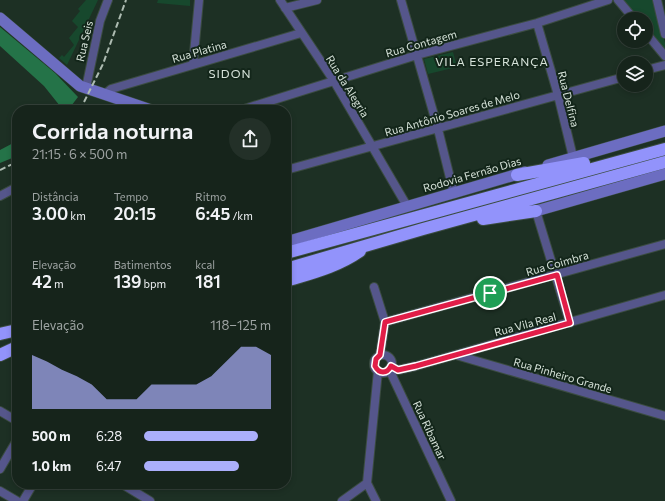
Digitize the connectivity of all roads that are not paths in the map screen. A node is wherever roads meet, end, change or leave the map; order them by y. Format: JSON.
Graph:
{"nodes":[{"id":1,"x":108,"y":0,"type":"edge"},
{"id":2,"x":199,"y":0,"type":"edge"},
{"id":3,"x":280,"y":0,"type":"edge"},
{"id":4,"x":317,"y":0,"type":"edge"},
{"id":5,"x":401,"y":0,"type":"edge"},
{"id":6,"x":608,"y":0,"type":"edge"},
{"id":7,"x":618,"y":0,"type":"edge"},
{"id":8,"x":657,"y":0,"type":"edge"},
{"id":9,"x":285,"y":8,"type":"junction"},
{"id":10,"x":628,"y":12,"type":"edge"},
{"id":11,"x":0,"y":18,"type":"edge"},
{"id":12,"x":537,"y":23,"type":"junction"},
{"id":13,"x":301,"y":33,"type":"junction"},
{"id":14,"x":665,"y":34,"type":"edge"},
{"id":15,"x":653,"y":41,"type":"edge"},
{"id":16,"x":417,"y":55,"type":"junction"},
{"id":17,"x":665,"y":56,"type":"edge"},
{"id":18,"x":193,"y":64,"type":"junction"},
{"id":19,"x":665,"y":65,"type":"edge"},
{"id":20,"x":653,"y":68,"type":"edge"},
{"id":21,"x":617,"y":78,"type":"edge"},
{"id":22,"x":334,"y":81,"type":"junction"},
{"id":23,"x":86,"y":88,"type":"junction"},
{"id":24,"x":104,"y":94,"type":"junction"},
{"id":25,"x":558,"y":95,"type":"junction"},
{"id":26,"x":136,"y":105,"type":"edge"},
{"id":27,"x":257,"y":105,"type":"edge"},
{"id":28,"x":438,"y":129,"type":"junction"},
{"id":29,"x":665,"y":131,"type":"edge"},
{"id":30,"x":665,"y":144,"type":"edge"},
{"id":31,"x":373,"y":147,"type":"junction"},
{"id":32,"x":665,"y":149,"type":"edge"},
{"id":33,"x":573,"y":157,"type":"junction"},
{"id":34,"x":665,"y":162,"type":"edge"},
{"id":35,"x":291,"y":169,"type":"edge"},
{"id":36,"x":665,"y":174,"type":"edge"},
{"id":37,"x":517,"y":175,"type":"junction"},
{"id":38,"x":12,"y":190,"type":"edge"},
{"id":39,"x":454,"y":194,"type":"junction"},
{"id":40,"x":0,"y":196,"type":"edge"},
{"id":41,"x":407,"y":206,"type":"junction"},
{"id":42,"x":536,"y":211,"type":"junction"},
{"id":43,"x":423,"y":229,"type":"junction"},
{"id":44,"x":291,"y":241,"type":"edge"},
{"id":45,"x":665,"y":244,"type":"edge"},
{"id":46,"x":370,"y":245,"type":"junction"},
{"id":47,"x":291,"y":252,"type":"edge"},
{"id":48,"x":291,"y":268,"type":"edge"},
{"id":49,"x":557,"y":275,"type":"junction"},
{"id":50,"x":291,"y":280,"type":"edge"},
{"id":51,"x":374,"y":287,"type":"dead end"},
{"id":52,"x":665,"y":295,"type":"edge"},
{"id":53,"x":385,"y":322,"type":"junction"},
{"id":54,"x":570,"y":323,"type":"junction"},
{"id":55,"x":12,"y":330,"type":"edge"},
{"id":56,"x":0,"y":333,"type":"edge"},
{"id":57,"x":12,"y":347,"type":"edge"},
{"id":58,"x":12,"y":349,"type":"edge"},
{"id":59,"x":0,"y":350,"type":"edge"},
{"id":60,"x":455,"y":354,"type":"junction"},
{"id":61,"x":0,"y":355,"type":"edge"},
{"id":62,"x":380,"y":355,"type":"junction"},
{"id":63,"x":390,"y":368,"type":"junction"},
{"id":64,"x":378,"y":371,"type":"junction"},
{"id":65,"x":0,"y":411,"type":"edge"},
{"id":66,"x":665,"y":416,"type":"edge"},
{"id":67,"x":12,"y":418,"type":"edge"},
{"id":68,"x":12,"y":449,"type":"edge"},
{"id":69,"x":0,"y":470,"type":"edge"},
{"id":70,"x":367,"y":483,"type":"junction"},
{"id":71,"x":30,"y":489,"type":"edge"},
{"id":72,"x":130,"y":489,"type":"edge"},
{"id":73,"x":0,"y":491,"type":"edge"},
{"id":74,"x":17,"y":501,"type":"edge"},
{"id":75,"x":23,"y":501,"type":"edge"},
{"id":76,"x":150,"y":501,"type":"edge"},
{"id":77,"x":342,"y":501,"type":"edge"},
{"id":78,"x":376,"y":501,"type":"edge"},
{"id":79,"x":451,"y":501,"type":"edge"}],
"edges":[{"from":1,"to":23,"type":"street","name":"Rua Seis"},
{"from":2,"to":18,"type":"street"},
{"from":3,"to":9,"type":"street","name":"Rua da Alegria"},
{"from":4,"to":9,"type":"street"},
{"from":5,"to":16,"type":"street"},
{"from":6,"to":12,"type":"street","name":"Rua Contagem"},
{"from":7,"to":10,"type":"street"},
{"from":8,"to":14,"type":"street"},
{"from":9,"to":13,"type":"street","name":"Rua da Alegria"},
{"from":11,"to":23,"type":"main road"},
{"from":12,"to":16,"type":"street","name":"Rua Contagem"},
{"from":12,"to":25,"type":"street","name":"Rua Delfina"},
{"from":13,"to":18,"type":"street","name":"Rua Platina"},
{"from":13,"to":22,"type":"street","name":"Rua da Alegria"},
{"from":15,"to":17,"type":"street"},
{"from":16,"to":22,"type":"street","name":"Rua Contagem"},
{"from":16,"to":28,"type":"street"},
{"from":18,"to":24,"type":"street","name":"Rua Platina"},
{"from":19,"to":20,"type":"street"},
{"from":21,"to":25,"type":"street","name":"Rua Antônio Soares de Melo"},
{"from":22,"to":27,"type":"street","name":"Rua Contagem"},
{"from":22,"to":31,"type":"street","name":"Rua da Alegria"},
{"from":23,"to":24,"type":"main road"},
{"from":24,"to":26,"type":"main road"},
{"from":25,"to":28,"type":"street","name":"Rua Antônio Soares de Melo"},
{"from":25,"to":33,"type":"street","name":"Rua Delfina"},
{"from":28,"to":31,"type":"street","name":"Rua Antônio Soares de Melo"},
{"from":28,"to":39,"type":"street"},
{"from":29,"to":33,"type":"main road","name":"Rodovia Fernão Dias"},
{"from":30,"to":37,"type":"highway"},
{"from":31,"to":35,"type":"street","name":"Rua Antônio Soares de Melo"},
{"from":31,"to":41,"type":"street","name":"Rua da Alegria"},
{"from":32,"to":47,"type":"highway"},
{"from":33,"to":37,"type":"main road","name":"Rodovia Fernão Dias"},
{"from":34,"to":43,"type":"highway"},
{"from":36,"to":42,"type":"main road"},
{"from":37,"to":39,"type":"main road","name":"Rodovia Fernão Dias"},
{"from":38,"to":40,"type":"street"},
{"from":39,"to":41,"type":"main road","name":"Rodovia Fernão Dias"},
{"from":41,"to":44,"type":"main road","name":"Rodovia Fernão Dias"},
{"from":42,"to":43,"type":"highway"},
{"from":42,"to":49,"type":"street"},
{"from":43,"to":46,"type":"highway"},
{"from":45,"to":49,"type":"street","name":"Rua Coimbra"},
{"from":46,"to":48,"type":"highway"},
{"from":46,"to":50,"type":"highway"},
{"from":49,"to":53,"type":"street","name":"Rua Coimbra"},
{"from":49,"to":54,"type":"street"},
{"from":51,"to":53,"type":"street"},
{"from":52,"to":54,"type":"street","name":"Rua Vila Real"},
{"from":53,"to":62,"type":"street"},
{"from":54,"to":60,"type":"street","name":"Rua Vila Real"},
{"from":55,"to":56,"type":"highway"},
{"from":57,"to":59,"type":"highway"},
{"from":58,"to":61,"type":"highway"},
{"from":60,"to":63,"type":"street","name":"Rua Vila Real"},
{"from":60,"to":66,"type":"street","name":"Rua Pinheiro Grande"},
{"from":62,"to":63,"type":"street"},
{"from":62,"to":64,"type":"street"},
{"from":63,"to":64,"type":"street"},
{"from":63,"to":79,"type":"street","name":"Rua Ribamar"},
{"from":64,"to":70,"type":"street"},
{"from":65,"to":67,"type":"street"},
{"from":68,"to":69,"type":"street"},
{"from":70,"to":77,"type":"street"},
{"from":70,"to":78,"type":"street"},
{"from":71,"to":75,"type":"street"},
{"from":72,"to":76,"type":"street"},
{"from":73,"to":74,"type":"street"}]}
